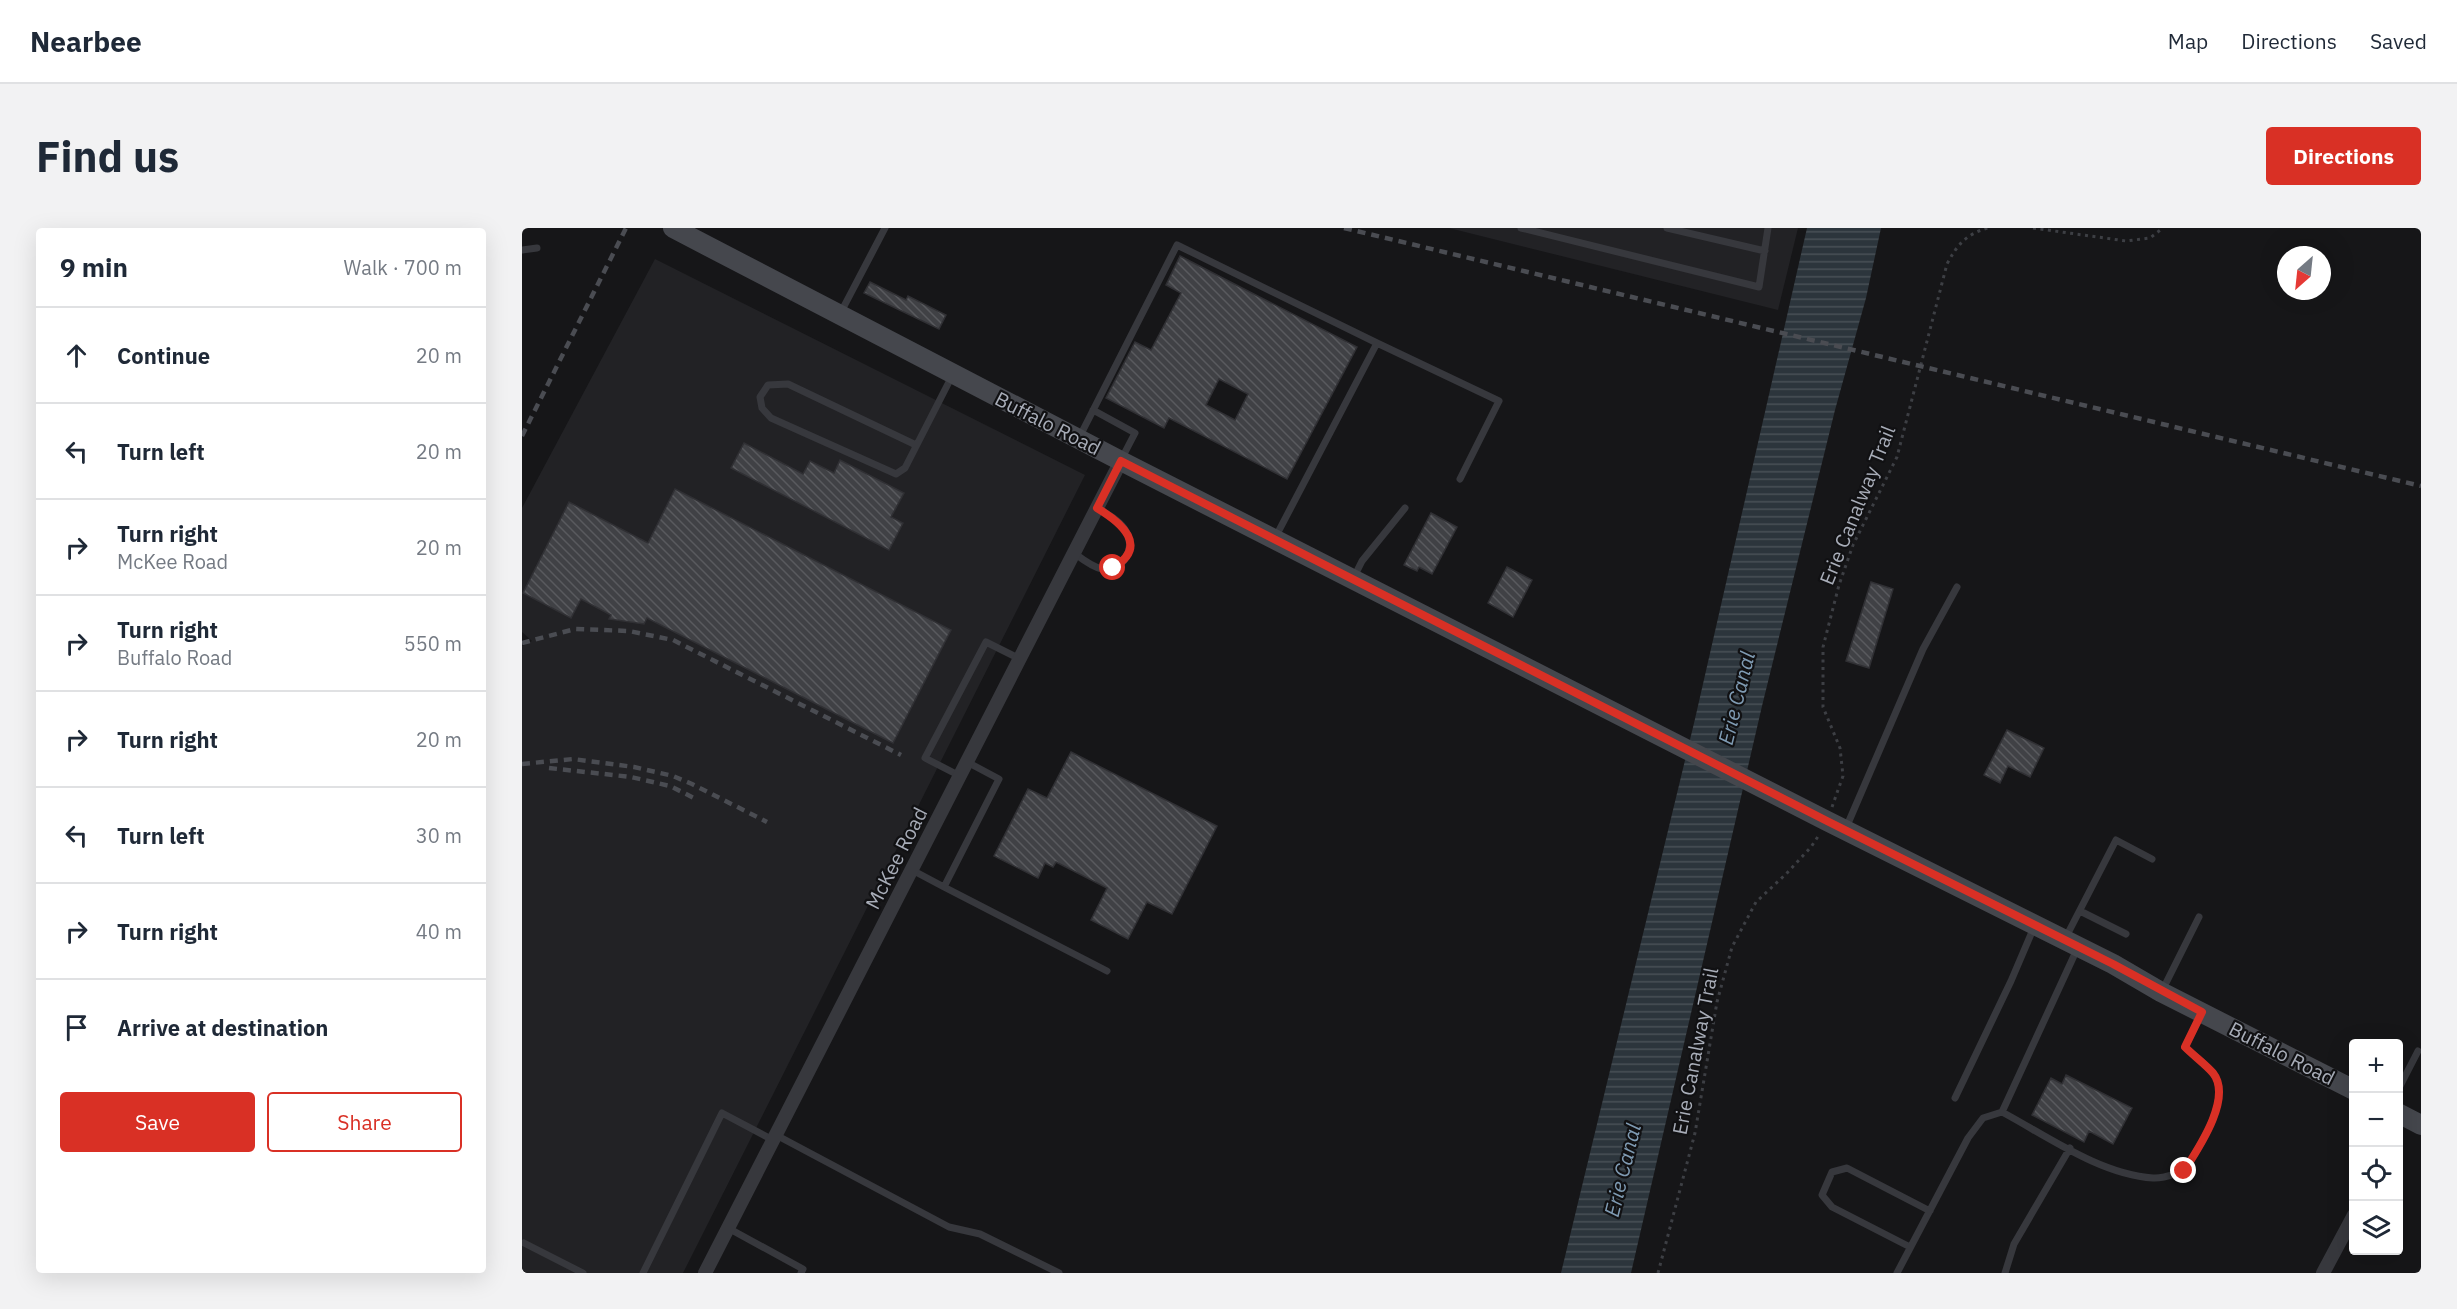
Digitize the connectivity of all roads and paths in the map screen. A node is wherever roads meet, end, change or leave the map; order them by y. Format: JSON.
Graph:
{"nodes":[{"id":1,"x":673,"y":228,"type":"edge"},
{"id":2,"x":885,"y":228,"type":"edge"},
{"id":3,"x":1521,"y":228,"type":"edge"},
{"id":4,"x":1667,"y":228,"type":"edge"},
{"id":5,"x":1768,"y":228,"type":"edge"},
{"id":6,"x":1988,"y":228,"type":"edge"},
{"id":7,"x":2033,"y":228,"type":"edge"},
{"id":8,"x":2163,"y":228,"type":"edge"},
{"id":9,"x":537,"y":248,"type":"dead end"},
{"id":10,"x":522,"y":250,"type":"edge"},
{"id":11,"x":1765,"y":251,"type":"junction"},
{"id":12,"x":840,"y":315,"type":"junction"},
{"id":13,"x":1377,"y":343,"type":"junction"},
{"id":14,"x":953,"y":373,"type":"junction"},
{"id":15,"x":1093,"y":410,"type":"junction"},
{"id":16,"x":1078,"y":438,"type":"junction"},
{"id":17,"x":916,"y":445,"type":"junction"},
{"id":18,"x":1121,"y":461,"type":"junction"},
{"id":19,"x":1460,"y":479,"type":"dead end"},
{"id":20,"x":1097,"y":508,"type":"junction"},
{"id":21,"x":1405,"y":508,"type":"dead end"},
{"id":22,"x":1274,"y":539,"type":"junction"},
{"id":23,"x":1074,"y":553,"type":"junction"},
{"id":24,"x":1353,"y":579,"type":"junction"},
{"id":25,"x":1957,"y":587,"type":"dead end"},
{"id":26,"x":1020,"y":659,"type":"junction"},
{"id":27,"x":967,"y":762,"type":"junction"},
{"id":28,"x":960,"y":776,"type":"junction"},
{"id":29,"x":1827,"y":821,"type":"junction"},
{"id":30,"x":1845,"y":830,"type":"junction"},
{"id":31,"x":2152,"y":859,"type":"dead end"},
{"id":32,"x":912,"y":870,"type":"junction"},
{"id":33,"x":944,"y":886,"type":"junction"},
{"id":34,"x":2080,"y":910,"type":"junction"},
{"id":35,"x":2199,"y":917,"type":"dead end"},
{"id":36,"x":2035,"y":925,"type":"junction"},
{"id":37,"x":2126,"y":934,"type":"dead end"},
{"id":38,"x":2071,"y":943,"type":"junction"},
{"id":39,"x":1107,"y":970,"type":"dead end"},
{"id":40,"x":2162,"y":992,"type":"junction"},
{"id":41,"x":2202,"y":1012,"type":"junction"},
{"id":42,"x":2418,"y":1050,"type":"dead end"},
{"id":43,"x":2403,"y":1079,"type":"edge"},
{"id":44,"x":2349,"y":1087,"type":"edge"},
{"id":45,"x":1955,"y":1098,"type":"dead end"},
{"id":46,"x":2002,"y":1112,"type":"junction"},
{"id":47,"x":775,"y":1138,"type":"junction"},
{"id":48,"x":2070,"y":1148,"type":"junction"},
{"id":49,"x":1929,"y":1211,"type":"junction"},
{"id":50,"x":2349,"y":1224,"type":"edge"},
{"id":51,"x":728,"y":1228,"type":"junction"},
{"id":52,"x":524,"y":1243,"type":"dead end"},
{"id":53,"x":1910,"y":1247,"type":"junction"},
{"id":54,"x":583,"y":1273,"type":"edge"},
{"id":55,"x":643,"y":1273,"type":"edge"},
{"id":56,"x":705,"y":1273,"type":"edge"},
{"id":57,"x":801,"y":1273,"type":"edge"},
{"id":58,"x":1059,"y":1273,"type":"edge"},
{"id":59,"x":1658,"y":1273,"type":"edge"},
{"id":60,"x":1897,"y":1273,"type":"edge"},
{"id":61,"x":2005,"y":1273,"type":"edge"},
{"id":62,"x":2323,"y":1273,"type":"edge"}],
"edges":[{"from":1,"to":12,"type":"main road","name":"Buffalo Road"},
{"from":2,"to":12,"type":"lane"},
{"from":3,"to":11,"type":"lane"},
{"from":4,"to":11,"type":"lane"},
{"from":5,"to":11,"type":"lane"},
{"from":6,"to":29,"type":"path","name":"Erie Canalway Trail"},
{"from":7,"to":8,"type":"path"},
{"from":9,"to":10,"type":"lane"},
{"from":12,"to":14,"type":"main road","name":"Buffalo Road"},
{"from":13,"to":15,"type":"lane"},
{"from":13,"to":19,"type":"lane"},
{"from":13,"to":22,"type":"lane"},
{"from":14,"to":16,"type":"main road","name":"Buffalo Road"},
{"from":14,"to":17,"type":"lane"},
{"from":15,"to":16,"type":"lane"},
{"from":15,"to":18,"type":"lane"},
{"from":16,"to":18,"type":"main road","name":"Buffalo Road"},
{"from":17,"to":17,"type":"lane"},
{"from":18,"to":20,"type":"street","name":"McKee Road"},
{"from":18,"to":22,"type":"main road","name":"Buffalo Road"},
{"from":20,"to":23,"type":"street","name":"McKee Road"},
{"from":20,"to":23,"type":"lane"},
{"from":21,"to":24,"type":"lane"},
{"from":22,"to":24,"type":"main road","name":"Buffalo Road"},
{"from":23,"to":26,"type":"street","name":"McKee Road"},
{"from":24,"to":29,"type":"main road","name":"Buffalo Road"},
{"from":25,"to":30,"type":"lane"},
{"from":26,"to":27,"type":"street","name":"McKee Road"},
{"from":26,"to":28,"type":"lane"},
{"from":27,"to":28,"type":"street","name":"McKee Road"},
{"from":27,"to":33,"type":"lane"},
{"from":28,"to":32,"type":"street","name":"McKee Road"},
{"from":29,"to":30,"type":"main road","name":"Buffalo Road"},
{"from":29,"to":59,"type":"path","name":"Erie Canalway Trail"},
{"from":30,"to":36,"type":"main road","name":"Buffalo Road"},
{"from":31,"to":34,"type":"lane"},
{"from":32,"to":33,"type":"lane"},
{"from":32,"to":47,"type":"street","name":"McKee Road"},
{"from":33,"to":39,"type":"lane"},
{"from":34,"to":37,"type":"lane"},
{"from":34,"to":38,"type":"lane"},
{"from":35,"to":40,"type":"lane"},
{"from":36,"to":38,"type":"main road","name":"Buffalo Road"},
{"from":36,"to":45,"type":"lane"},
{"from":38,"to":40,"type":"main road","name":"Buffalo Road"},
{"from":38,"to":46,"type":"lane"},
{"from":40,"to":41,"type":"main road","name":"Buffalo Road"},
{"from":41,"to":44,"type":"main road","name":"Buffalo Road"},
{"from":41,"to":48,"type":"lane"},
{"from":42,"to":43,"type":"lane"},
{"from":46,"to":48,"type":"lane"},
{"from":46,"to":49,"type":"lane"},
{"from":47,"to":51,"type":"street","name":"McKee Road"},
{"from":47,"to":55,"type":"lane"},
{"from":47,"to":58,"type":"lane"},
{"from":48,"to":61,"type":"lane"},
{"from":49,"to":53,"type":"lane"},
{"from":49,"to":53,"type":"lane"},
{"from":50,"to":62,"type":"street"},
{"from":51,"to":56,"type":"street","name":"McKee Road"},
{"from":51,"to":57,"type":"lane"},
{"from":52,"to":54,"type":"lane"},
{"from":53,"to":60,"type":"lane"}]}
